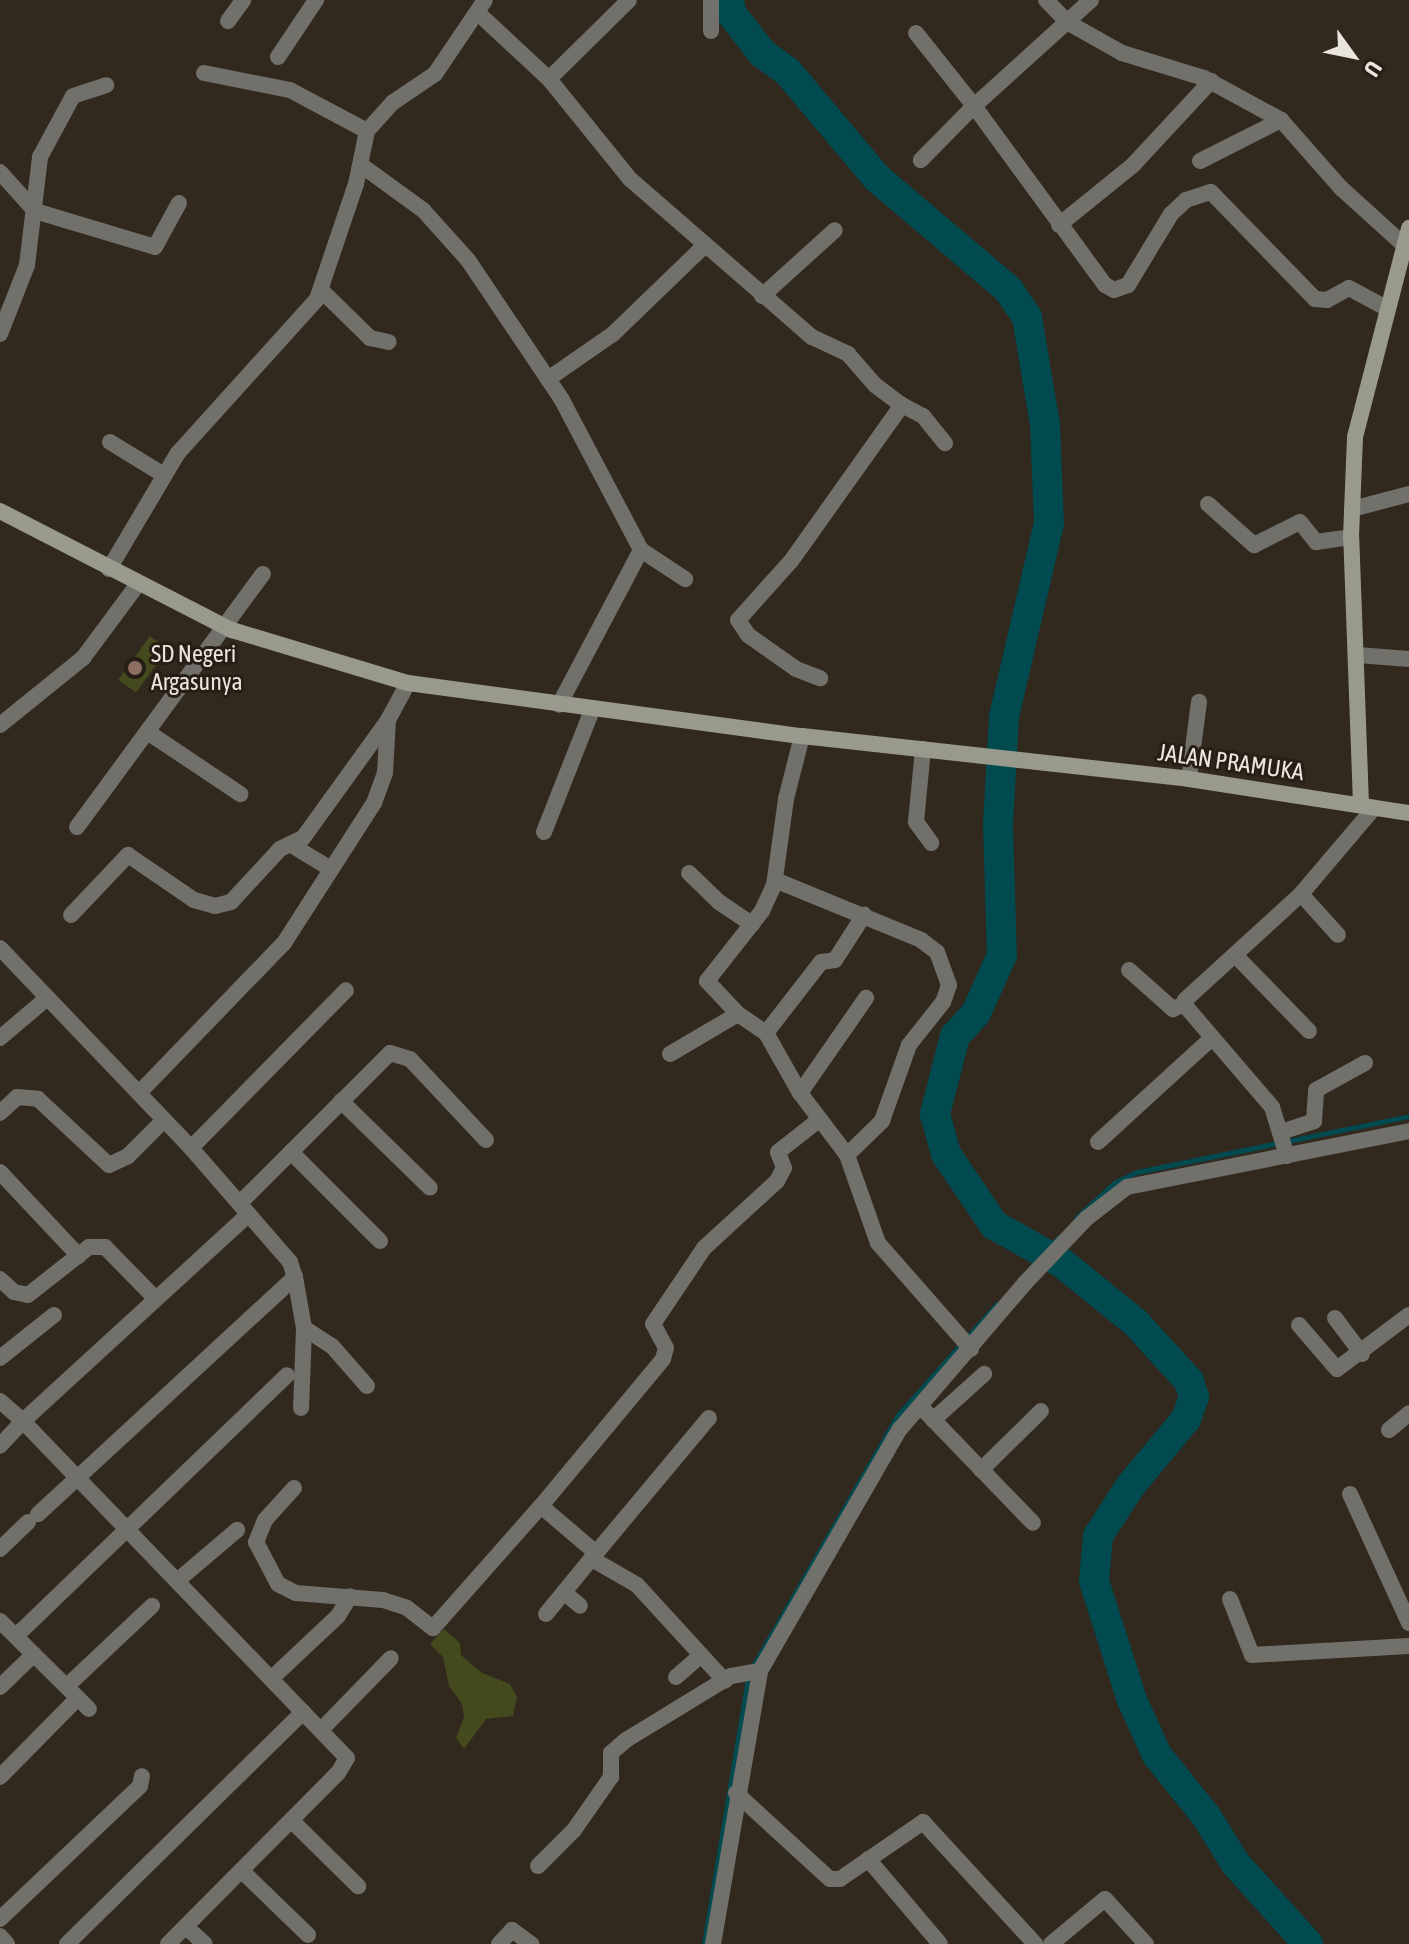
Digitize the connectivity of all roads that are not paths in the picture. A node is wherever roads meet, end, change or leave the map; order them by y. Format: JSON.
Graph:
{"nodes":[{"id":1,"x":243,"y":0,"type":"edge"},
{"id":2,"x":316,"y":0,"type":"edge"},
{"id":3,"x":629,"y":0,"type":"edge"},
{"id":4,"x":711,"y":0,"type":"edge"},
{"id":5,"x":1046,"y":0,"type":"edge"},
{"id":6,"x":1091,"y":0,"type":"edge"},
{"id":7,"x":481,"y":7,"type":"edge"},
{"id":8,"x":228,"y":21,"type":"dead end"},
{"id":9,"x":1067,"y":22,"type":"junction"},
{"id":10,"x":711,"y":31,"type":"dead end"},
{"id":11,"x":916,"y":33,"type":"dead end"},
{"id":12,"x":278,"y":57,"type":"dead end"},
{"id":13,"x":204,"y":73,"type":"dead end"},
{"id":14,"x":549,"y":79,"type":"junction"},
{"id":15,"x":1211,"y":81,"type":"junction"},
{"id":16,"x":106,"y":85,"type":"dead end"},
{"id":17,"x":974,"y":106,"type":"junction"},
{"id":18,"x":1281,"y":120,"type":"junction"},
{"id":19,"x":367,"y":131,"type":"junction"},
{"id":20,"x":921,"y":160,"type":"dead end"},
{"id":21,"x":1200,"y":161,"type":"dead end"},
{"id":22,"x":361,"y":165,"type":"junction"},
{"id":23,"x":0,"y":172,"type":"edge"},
{"id":24,"x":179,"y":203,"type":"dead end"},
{"id":25,"x":35,"y":211,"type":"junction"},
{"id":26,"x":1059,"y":225,"type":"junction"},
{"id":27,"x":1409,"y":228,"type":"edge"},
{"id":28,"x":835,"y":230,"type":"dead end"},
{"id":29,"x":704,"y":246,"type":"junction"},
{"id":30,"x":1406,"y":247,"type":"junction"},
{"id":31,"x":321,"y":290,"type":"junction"},
{"id":32,"x":762,"y":296,"type":"junction"},
{"id":33,"x":1388,"y":309,"type":"junction"},
{"id":34,"x":2,"y":324,"type":"edge"},
{"id":35,"x":389,"y":342,"type":"dead end"},
{"id":36,"x":548,"y":379,"type":"junction"},
{"id":37,"x":902,"y":405,"type":"junction"},
{"id":38,"x":110,"y":442,"type":"dead end"},
{"id":39,"x":945,"y":443,"type":"dead end"},
{"id":40,"x":164,"y":475,"type":"junction"},
{"id":41,"x":1409,"y":494,"type":"edge"},
{"id":42,"x":1208,"y":504,"type":"dead end"},
{"id":43,"x":1352,"y":509,"type":"junction"},
{"id":44,"x":0,"y":511,"type":"edge"},
{"id":45,"x":1351,"y":537,"type":"junction"},
{"id":46,"x":641,"y":550,"type":"junction"},
{"id":47,"x":109,"y":569,"type":"junction"},
{"id":48,"x":263,"y":574,"type":"dead end"},
{"id":49,"x":685,"y":579,"type":"dead end"},
{"id":50,"x":138,"y":584,"type":"junction"},
{"id":51,"x":225,"y":628,"type":"junction"},
{"id":52,"x":1358,"y":655,"type":"junction"},
{"id":53,"x":1409,"y":659,"type":"edge"},
{"id":54,"x":820,"y":678,"type":"dead end"},
{"id":55,"x":408,"y":683,"type":"junction"},
{"id":56,"x":1199,"y":702,"type":"dead end"},
{"id":57,"x":559,"y":705,"type":"junction"},
{"id":58,"x":592,"y":710,"type":"junction"},
{"id":59,"x":388,"y":720,"type":"junction"},
{"id":60,"x":0,"y":725,"type":"edge"},
{"id":61,"x":149,"y":733,"type":"junction"},
{"id":62,"x":802,"y":736,"type":"junction"},
{"id":63,"x":923,"y":749,"type":"junction"},
{"id":64,"x":1189,"y":779,"type":"junction"},
{"id":65,"x":240,"y":794,"type":"dead end"},
{"id":66,"x":1367,"y":806,"type":"junction"},
{"id":67,"x":1409,"y":813,"type":"edge"},
{"id":68,"x":77,"y":827,"type":"dead end"},
{"id":69,"x":544,"y":832,"type":"dead end"},
{"id":70,"x":931,"y":843,"type":"dead end"},
{"id":71,"x":293,"y":846,"type":"junction"},
{"id":72,"x":331,"y":869,"type":"junction"},
{"id":73,"x":689,"y":873,"type":"dead end"},
{"id":74,"x":775,"y":880,"type":"junction"},
{"id":75,"x":1301,"y":894,"type":"junction"},
{"id":76,"x":71,"y":915,"type":"dead end"},
{"id":77,"x":864,"y":915,"type":"junction"},
{"id":78,"x":752,"y":924,"type":"junction"},
{"id":79,"x":1338,"y":935,"type":"dead end"},
{"id":80,"x":0,"y":948,"type":"edge"},
{"id":81,"x":1235,"y":955,"type":"junction"},
{"id":82,"x":1129,"y":970,"type":"dead end"},
{"id":83,"x":346,"y":990,"type":"dead end"},
{"id":84,"x":866,"y":998,"type":"dead end"},
{"id":85,"x":46,"y":999,"type":"junction"},
{"id":86,"x":1185,"y":1004,"type":"junction"},
{"id":87,"x":738,"y":1014,"type":"junction"},
{"id":88,"x":1309,"y":1031,"type":"dead end"},
{"id":89,"x":766,"y":1033,"type":"junction"},
{"id":90,"x":0,"y":1038,"type":"edge"},
{"id":91,"x":1212,"y":1038,"type":"junction"},
{"id":92,"x":670,"y":1054,"type":"dead end"},
{"id":93,"x":1365,"y":1063,"type":"dead end"},
{"id":94,"x":139,"y":1093,"type":"junction"},
{"id":95,"x":800,"y":1093,"type":"junction"},
{"id":96,"x":341,"y":1101,"type":"junction"},
{"id":97,"x":0,"y":1113,"type":"edge"},
{"id":98,"x":820,"y":1119,"type":"junction"},
{"id":99,"x":164,"y":1120,"type":"junction"},
{"id":100,"x":1409,"y":1131,"type":"edge"},
{"id":101,"x":486,"y":1140,"type":"dead end"},
{"id":102,"x":1098,"y":1142,"type":"dead end"},
{"id":103,"x":1284,"y":1144,"type":"junction"},
{"id":104,"x":191,"y":1148,"type":"junction"},
{"id":105,"x":291,"y":1152,"type":"junction"},
{"id":106,"x":847,"y":1155,"type":"junction"},
{"id":107,"x":0,"y":1172,"type":"edge"},
{"id":108,"x":430,"y":1188,"type":"dead end"},
{"id":109,"x":244,"y":1208,"type":"junction"},
{"id":110,"x":380,"y":1241,"type":"dead end"},
{"id":111,"x":79,"y":1256,"type":"junction"},
{"id":112,"x":295,"y":1277,"type":"junction"},
{"id":113,"x":0,"y":1279,"type":"edge"},
{"id":114,"x":154,"y":1297,"type":"junction"},
{"id":115,"x":54,"y":1315,"type":"dead end"},
{"id":116,"x":1409,"y":1315,"type":"edge"},
{"id":117,"x":1335,"y":1318,"type":"dead end"},
{"id":118,"x":1299,"y":1325,"type":"dead end"},
{"id":119,"x":304,"y":1328,"type":"junction"},
{"id":120,"x":967,"y":1344,"type":"junction"},
{"id":121,"x":1362,"y":1354,"type":"junction"},
{"id":122,"x":0,"y":1358,"type":"edge"},
{"id":123,"x":984,"y":1374,"type":"dead end"},
{"id":124,"x":287,"y":1375,"type":"dead end"},
{"id":125,"x":367,"y":1386,"type":"dead end"},
{"id":126,"x":0,"y":1401,"type":"edge"},
{"id":127,"x":921,"y":1407,"type":"junction"},
{"id":128,"x":301,"y":1408,"type":"dead end"},
{"id":129,"x":1041,"y":1411,"type":"dead end"},
{"id":130,"x":1409,"y":1413,"type":"edge"},
{"id":131,"x":709,"y":1418,"type":"dead end"},
{"id":132,"x":933,"y":1420,"type":"junction"},
{"id":133,"x":23,"y":1421,"type":"junction"},
{"id":134,"x":1389,"y":1430,"type":"dead end"},
{"id":135,"x":0,"y":1446,"type":"edge"},
{"id":136,"x":981,"y":1470,"type":"junction"},
{"id":137,"x":76,"y":1478,"type":"junction"},
{"id":138,"x":294,"y":1488,"type":"dead end"},
{"id":139,"x":1350,"y":1494,"type":"dead end"},
{"id":140,"x":541,"y":1506,"type":"junction"},
{"id":141,"x":1033,"y":1523,"type":"dead end"},
{"id":142,"x":128,"y":1530,"type":"junction"},
{"id":143,"x":237,"y":1530,"type":"dead end"},
{"id":144,"x":0,"y":1549,"type":"edge"},
{"id":145,"x":594,"y":1556,"type":"junction"},
{"id":146,"x":177,"y":1581,"type":"junction"},
{"id":147,"x":564,"y":1592,"type":"junction"},
{"id":148,"x":350,"y":1596,"type":"junction"},
{"id":149,"x":1230,"y":1599,"type":"dead end"},
{"id":150,"x":152,"y":1606,"type":"dead end"},
{"id":151,"x":580,"y":1606,"type":"dead end"},
{"id":152,"x":546,"y":1614,"type":"dead end"},
{"id":153,"x":0,"y":1621,"type":"edge"},
{"id":154,"x":1409,"y":1623,"type":"edge"},
{"id":155,"x":16,"y":1636,"type":"junction"},
{"id":156,"x":1409,"y":1646,"type":"edge"},
{"id":157,"x":34,"y":1654,"type":"junction"},
{"id":158,"x":699,"y":1657,"type":"junction"},
{"id":159,"x":391,"y":1658,"type":"dead end"},
{"id":160,"x":760,"y":1671,"type":"junction"},
{"id":161,"x":676,"y":1677,"type":"dead end"},
{"id":162,"x":272,"y":1678,"type":"junction"},
{"id":163,"x":725,"y":1681,"type":"junction"},
{"id":164,"x":0,"y":1687,"type":"edge"},
{"id":165,"x":78,"y":1698,"type":"junction"},
{"id":166,"x":303,"y":1712,"type":"junction"},
{"id":167,"x":321,"y":1730,"type":"junction"},
{"id":168,"x":142,"y":1776,"type":"dead end"},
{"id":169,"x":0,"y":1777,"type":"edge"},
{"id":170,"x":736,"y":1793,"type":"junction"},
{"id":171,"x":292,"y":1821,"type":"junction"},
{"id":172,"x":868,"y":1859,"type":"junction"},
{"id":173,"x":538,"y":1866,"type":"dead end"},
{"id":174,"x":242,"y":1871,"type":"junction"},
{"id":175,"x":358,"y":1886,"type":"dead end"},
{"id":176,"x":0,"y":1919,"type":"edge"},
{"id":177,"x":186,"y":1927,"type":"junction"},
{"id":178,"x":308,"y":1935,"type":"dead end"},
{"id":179,"x":0,"y":1936,"type":"edge"},
{"id":180,"x":7,"y":1944,"type":"edge"},
{"id":181,"x":67,"y":1944,"type":"edge"},
{"id":182,"x":168,"y":1944,"type":"edge"},
{"id":183,"x":205,"y":1944,"type":"edge"},
{"id":184,"x":499,"y":1944,"type":"edge"},
{"id":185,"x":531,"y":1944,"type":"edge"},
{"id":186,"x":713,"y":1944,"type":"edge"},
{"id":187,"x":940,"y":1944,"type":"edge"},
{"id":188,"x":1035,"y":1944,"type":"edge"},
{"id":189,"x":1051,"y":1944,"type":"edge"},
{"id":190,"x":1146,"y":1944,"type":"edge"}],
"edges":[{"from":1,"to":8,"type":"street"},
{"from":2,"to":12,"type":"street"},
{"from":3,"to":14,"type":"street"},
{"from":4,"to":10,"type":"street"},
{"from":5,"to":9,"type":"street"},
{"from":6,"to":9,"type":"street"},
{"from":7,"to":14,"type":"street"},
{"from":7,"to":19,"type":"street"},
{"from":9,"to":15,"type":"street"},
{"from":9,"to":17,"type":"street"},
{"from":11,"to":17,"type":"street"},
{"from":13,"to":19,"type":"street"},
{"from":14,"to":29,"type":"street"},
{"from":15,"to":18,"type":"street"},
{"from":15,"to":26,"type":"street"},
{"from":16,"to":25,"type":"street"},
{"from":17,"to":20,"type":"street"},
{"from":17,"to":26,"type":"street"},
{"from":18,"to":21,"type":"street"},
{"from":18,"to":30,"type":"street"},
{"from":19,"to":22,"type":"street"},
{"from":22,"to":31,"type":"street"},
{"from":22,"to":36,"type":"street"},
{"from":23,"to":25,"type":"street"},
{"from":24,"to":25,"type":"street"},
{"from":25,"to":34,"type":"street"},
{"from":26,"to":33,"type":"street"},
{"from":27,"to":30,"type":"street"},
{"from":28,"to":32,"type":"street"},
{"from":29,"to":32,"type":"street"},
{"from":29,"to":36,"type":"street"},
{"from":30,"to":33,"type":"street"},
{"from":31,"to":35,"type":"street"},
{"from":31,"to":40,"type":"street"},
{"from":32,"to":37,"type":"street"},
{"from":33,"to":43,"type":"street"},
{"from":36,"to":46,"type":"street"},
{"from":37,"to":39,"type":"street"},
{"from":37,"to":54,"type":"street"},
{"from":38,"to":40,"type":"street"},
{"from":40,"to":47,"type":"street"},
{"from":41,"to":43,"type":"street"},
{"from":42,"to":45,"type":"street"},
{"from":43,"to":45,"type":"street"},
{"from":44,"to":47,"type":"street","name":"JALAN PRAMUKA"},
{"from":45,"to":52,"type":"street"},
{"from":46,"to":49,"type":"street"},
{"from":46,"to":57,"type":"street"},
{"from":47,"to":50,"type":"street","name":"JALAN PRAMUKA"},
{"from":48,"to":51,"type":"street"},
{"from":50,"to":51,"type":"street","name":"JALAN PRAMUKA"},
{"from":50,"to":60,"type":"street"},
{"from":51,"to":55,"type":"street","name":"JALAN PRAMUKA"},
{"from":51,"to":61,"type":"street"},
{"from":52,"to":53,"type":"street"},
{"from":52,"to":66,"type":"street"},
{"from":55,"to":57,"type":"street","name":"JALAN PRAMUKA"},
{"from":55,"to":59,"type":"street"},
{"from":56,"to":64,"type":"street"},
{"from":57,"to":58,"type":"street","name":"JALAN PRAMUKA"},
{"from":58,"to":62,"type":"street","name":"JALAN PRAMUKA"},
{"from":58,"to":69,"type":"street"},
{"from":59,"to":71,"type":"street"},
{"from":59,"to":72,"type":"street"},
{"from":61,"to":65,"type":"street"},
{"from":61,"to":68,"type":"street"},
{"from":62,"to":63,"type":"street","name":"JALAN PRAMUKA"},
{"from":62,"to":74,"type":"street"},
{"from":63,"to":64,"type":"street","name":"JALAN PRAMUKA"},
{"from":63,"to":70,"type":"street"},
{"from":64,"to":66,"type":"street","name":"JALAN PRAMUKA"},
{"from":66,"to":67,"type":"street","name":"JALAN PRAMUKA"},
{"from":66,"to":75,"type":"street"},
{"from":71,"to":72,"type":"street"},
{"from":71,"to":76,"type":"street"},
{"from":72,"to":94,"type":"street"},
{"from":73,"to":78,"type":"street"},
{"from":74,"to":77,"type":"street"},
{"from":74,"to":78,"type":"street"},
{"from":75,"to":79,"type":"street"},
{"from":75,"to":81,"type":"street"},
{"from":77,"to":89,"type":"street"},
{"from":77,"to":106,"type":"street"},
{"from":78,"to":87,"type":"street"},
{"from":80,"to":85,"type":"street"},
{"from":81,"to":86,"type":"street"},
{"from":81,"to":88,"type":"street"},
{"from":82,"to":86,"type":"street"},
{"from":83,"to":104,"type":"street"},
{"from":84,"to":95,"type":"street"},
{"from":85,"to":90,"type":"street"},
{"from":85,"to":94,"type":"street"},
{"from":86,"to":91,"type":"street"},
{"from":87,"to":89,"type":"street"},
{"from":87,"to":92,"type":"street"},
{"from":89,"to":95,"type":"street"},
{"from":91,"to":102,"type":"street"},
{"from":91,"to":103,"type":"street"},
{"from":93,"to":103,"type":"street"},
{"from":94,"to":99,"type":"street"},
{"from":95,"to":98,"type":"street"},
{"from":96,"to":101,"type":"street"},
{"from":96,"to":105,"type":"street"},
{"from":96,"to":108,"type":"street"},
{"from":97,"to":99,"type":"street"},
{"from":98,"to":106,"type":"street"},
{"from":98,"to":140,"type":"street"},
{"from":99,"to":104,"type":"street"},
{"from":100,"to":103,"type":"street"},
{"from":103,"to":120,"type":"street"},
{"from":104,"to":109,"type":"street"},
{"from":105,"to":109,"type":"street"},
{"from":105,"to":110,"type":"street"},
{"from":106,"to":120,"type":"street"},
{"from":107,"to":111,"type":"street"},
{"from":109,"to":112,"type":"street"},
{"from":109,"to":114,"type":"street"},
{"from":111,"to":113,"type":"street"},
{"from":111,"to":114,"type":"street"},
{"from":112,"to":119,"type":"street"},
{"from":112,"to":137,"type":"street"},
{"from":114,"to":133,"type":"street"},
{"from":115,"to":122,"type":"street"},
{"from":116,"to":121,"type":"street"},
{"from":117,"to":121,"type":"street"},
{"from":118,"to":121,"type":"street"},
{"from":119,"to":125,"type":"street"},
{"from":119,"to":128,"type":"street"},
{"from":120,"to":127,"type":"street"},
{"from":123,"to":132,"type":"street"},
{"from":124,"to":142,"type":"street"},
{"from":126,"to":133,"type":"street"},
{"from":127,"to":132,"type":"street"},
{"from":127,"to":160,"type":"street"},
{"from":129,"to":136,"type":"street"},
{"from":130,"to":134,"type":"street"},
{"from":131,"to":145,"type":"street"},
{"from":132,"to":136,"type":"street"},
{"from":133,"to":135,"type":"street"},
{"from":133,"to":137,"type":"street"},
{"from":136,"to":141,"type":"street"},
{"from":137,"to":142,"type":"street"},
{"from":137,"to":144,"type":"street"},
{"from":138,"to":148,"type":"street"},
{"from":139,"to":154,"type":"street"},
{"from":140,"to":145,"type":"street"},
{"from":140,"to":148,"type":"street"},
{"from":142,"to":146,"type":"street"},
{"from":142,"to":155,"type":"street"},
{"from":143,"to":146,"type":"street"},
{"from":145,"to":147,"type":"street"},
{"from":145,"to":158,"type":"street"},
{"from":146,"to":162,"type":"street"},
{"from":147,"to":151,"type":"street"},
{"from":147,"to":152,"type":"street"},
{"from":148,"to":162,"type":"street"},
{"from":149,"to":156,"type":"street"},
{"from":150,"to":165,"type":"street"},
{"from":153,"to":155,"type":"street"},
{"from":155,"to":157,"type":"street"},
{"from":157,"to":164,"type":"street"},
{"from":157,"to":165,"type":"street"},
{"from":158,"to":161,"type":"street"},
{"from":158,"to":163,"type":"street"},
{"from":159,"to":167,"type":"street"},
{"from":160,"to":163,"type":"street"},
{"from":160,"to":170,"type":"street"},
{"from":162,"to":166,"type":"street"},
{"from":163,"to":173,"type":"street"},
{"from":165,"to":169,"type":"street"},
{"from":166,"to":167,"type":"street"},
{"from":166,"to":181,"type":"street"},
{"from":167,"to":171,"type":"street"},
{"from":168,"to":176,"type":"street"},
{"from":170,"to":172,"type":"street"},
{"from":170,"to":186,"type":"street"},
{"from":171,"to":174,"type":"street"},
{"from":171,"to":175,"type":"street"},
{"from":172,"to":187,"type":"street"},
{"from":172,"to":188,"type":"street"},
{"from":174,"to":177,"type":"street"},
{"from":174,"to":178,"type":"street"},
{"from":177,"to":182,"type":"street"},
{"from":177,"to":183,"type":"street"},
{"from":179,"to":180,"type":"street"},
{"from":184,"to":185,"type":"street"},
{"from":189,"to":190,"type":"street"}]}
